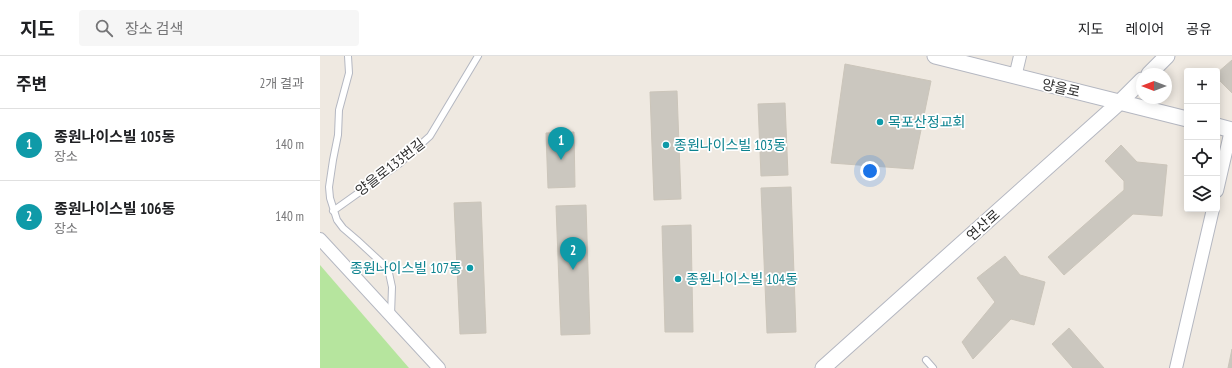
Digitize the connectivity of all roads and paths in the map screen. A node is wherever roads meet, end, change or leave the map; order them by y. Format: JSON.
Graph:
{"nodes":[{"id":1,"x":348,"y":56,"type":"edge"},
{"id":2,"x":478,"y":56,"type":"edge"},
{"id":3,"x":935,"y":56,"type":"edge"},
{"id":4,"x":1020,"y":56,"type":"edge"},
{"id":5,"x":1167,"y":56,"type":"edge"},
{"id":6,"x":1155,"y":68,"type":"edge"},
{"id":7,"x":1015,"y":77,"type":"junction"},
{"id":8,"x":1136,"y":86,"type":"edge"},
{"id":9,"x":1120,"y":102,"type":"junction"},
{"id":10,"x":1184,"y":118,"type":"edge"},
{"id":11,"x":1227,"y":129,"type":"edge"},
{"id":12,"x":1219,"y":176,"type":"edge"},
{"id":13,"x":333,"y":211,"type":"junction"},
{"id":14,"x":1212,"y":212,"type":"edge"},
{"id":15,"x":320,"y":239,"type":"edge"},
{"id":16,"x":391,"y":316,"type":"junction"},
{"id":17,"x":926,"y":360,"type":"dead end"},
{"id":18,"x":439,"y":368,"type":"edge"},
{"id":19,"x":823,"y":368,"type":"edge"},
{"id":20,"x":933,"y":368,"type":"edge"},
{"id":21,"x":1176,"y":368,"type":"edge"}],
"edges":[{"from":1,"to":13,"type":"lane"},
{"from":2,"to":13,"type":"lane","name":"양을로133번길"},
{"from":3,"to":7,"type":"street","name":"양을로"},
{"from":4,"to":7,"type":"street"},
{"from":5,"to":6,"type":"street"},
{"from":7,"to":9,"type":"street","name":"양을로"},
{"from":8,"to":9,"type":"street","name":"연산로"},
{"from":9,"to":10,"type":"street","name":"양을로"},
{"from":9,"to":19,"type":"street","name":"연산로"},
{"from":11,"to":12,"type":"street"},
{"from":13,"to":16,"type":"lane"},
{"from":14,"to":21,"type":"street"},
{"from":15,"to":16,"type":"street"},
{"from":16,"to":18,"type":"street"},
{"from":17,"to":20,"type":"lane"}]}
